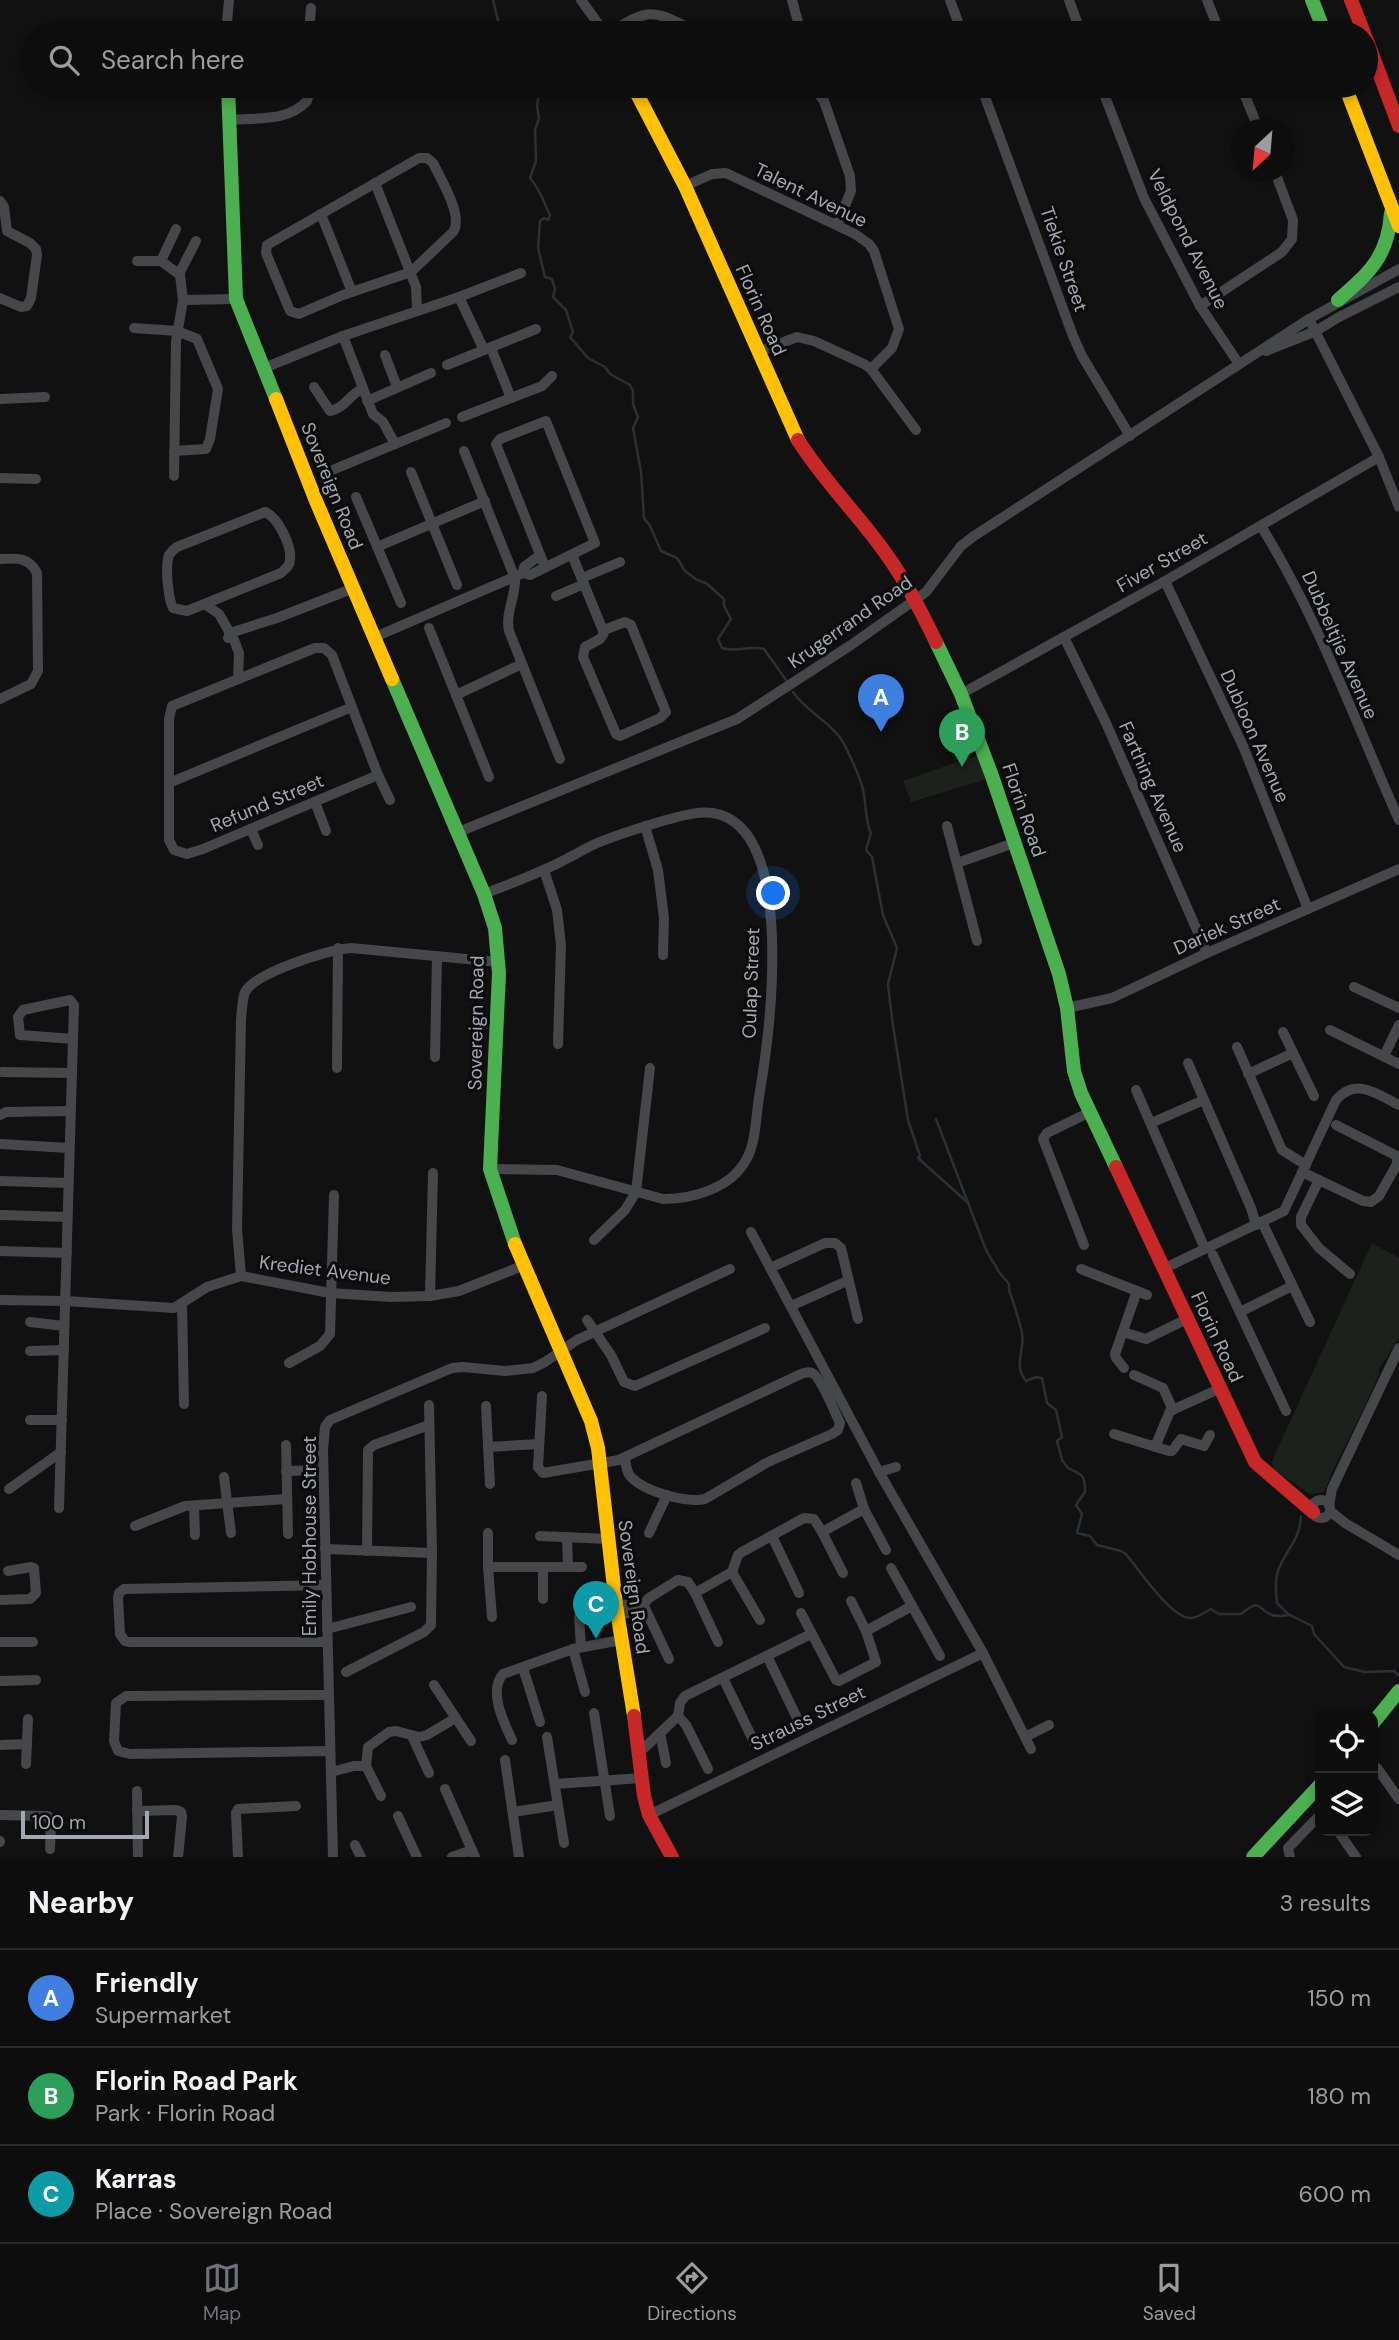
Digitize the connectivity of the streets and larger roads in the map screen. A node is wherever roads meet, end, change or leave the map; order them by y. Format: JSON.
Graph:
{"nodes":[{"id":1,"x":229,"y":0,"type":"edge"},
{"id":2,"x":581,"y":0,"type":"edge"},
{"id":3,"x":792,"y":0,"type":"edge"},
{"id":4,"x":950,"y":0,"type":"edge"},
{"id":5,"x":1069,"y":0,"type":"edge"},
{"id":6,"x":1207,"y":0,"type":"edge"},
{"id":7,"x":1312,"y":0,"type":"edge"},
{"id":8,"x":1351,"y":0,"type":"edge"},
{"id":9,"x":312,"y":8,"type":"dead end"},
{"id":10,"x":227,"y":21,"type":"edge"},
{"id":11,"x":310,"y":21,"type":"edge"},
{"id":12,"x":598,"y":21,"type":"edge"},
{"id":13,"x":628,"y":21,"type":"edge"},
{"id":14,"x":672,"y":21,"type":"edge"},
{"id":15,"x":798,"y":21,"type":"edge"},
{"id":16,"x":958,"y":21,"type":"edge"},
{"id":17,"x":1077,"y":21,"type":"edge"},
{"id":18,"x":1215,"y":21,"type":"edge"},
{"id":19,"x":1320,"y":21,"type":"edge"},
{"id":20,"x":1359,"y":21,"type":"edge"},
{"id":21,"x":1378,"y":70,"type":"edge"},
{"id":22,"x":228,"y":98,"type":"edge"},
{"id":23,"x":308,"y":98,"type":"edge"},
{"id":24,"x":639,"y":98,"type":"edge"},
{"id":25,"x":822,"y":98,"type":"edge"},
{"id":26,"x":985,"y":98,"type":"edge"},
{"id":27,"x":1106,"y":98,"type":"edge"},
{"id":28,"x":1246,"y":98,"type":"edge"},
{"id":29,"x":1350,"y":98,"type":"edge"},
{"id":30,"x":1254,"y":119,"type":"edge"},
{"id":31,"x":229,"y":120,"type":"junction"},
{"id":32,"x":1399,"y":126,"type":"edge"},
{"id":33,"x":1279,"y":182,"type":"edge"},
{"id":34,"x":375,"y":183,"type":"junction"},
{"id":35,"x":685,"y":186,"type":"junction"},
{"id":36,"x":0,"y":201,"type":"edge"},
{"id":37,"x":1391,"y":207,"type":"junction"},
{"id":38,"x":321,"y":214,"type":"junction"},
{"id":39,"x":837,"y":225,"type":"junction"},
{"id":40,"x":1399,"y":226,"type":"edge"},
{"id":41,"x":176,"y":229,"type":"dead end"},
{"id":42,"x":195,"y":241,"type":"dead end"},
{"id":43,"x":137,"y":261,"type":"dead end"},
{"id":44,"x":161,"y":261,"type":"junction"},
{"id":45,"x":1399,"y":268,"type":"edge"},
{"id":46,"x":411,"y":272,"type":"junction"},
{"id":47,"x":521,"y":273,"type":"dead end"},
{"id":48,"x":179,"y":274,"type":"junction"},
{"id":49,"x":1399,"y":287,"type":"edge"},
{"id":50,"x":352,"y":292,"type":"junction"},
{"id":51,"x":459,"y":297,"type":"junction"},
{"id":52,"x":0,"y":298,"type":"edge"},
{"id":53,"x":236,"y":299,"type":"junction"},
{"id":54,"x":183,"y":300,"type":"junction"},
{"id":55,"x":1338,"y":300,"type":"junction"},
{"id":56,"x":1200,"y":306,"type":"junction"},
{"id":57,"x":417,"y":310,"type":"junction"},
{"id":58,"x":1309,"y":318,"type":"junction"},
{"id":59,"x":134,"y":328,"type":"dead end"},
{"id":60,"x":536,"y":329,"type":"dead end"},
{"id":61,"x":177,"y":331,"type":"junction"},
{"id":62,"x":1317,"y":331,"type":"junction"},
{"id":63,"x":342,"y":337,"type":"junction"},
{"id":64,"x":487,"y":349,"type":"junction"},
{"id":65,"x":758,"y":352,"type":"junction"},
{"id":66,"x":1259,"y":352,"type":"junction"},
{"id":67,"x":384,"y":355,"type":"dead end"},
{"id":68,"x":1239,"y":364,"type":"junction"},
{"id":69,"x":447,"y":365,"type":"dead end"},
{"id":70,"x":264,"y":369,"type":"junction"},
{"id":71,"x":871,"y":369,"type":"junction"},
{"id":72,"x":431,"y":373,"type":"dead end"},
{"id":73,"x":552,"y":376,"type":"dead end"},
{"id":74,"x":314,"y":387,"type":"dead end"},
{"id":75,"x":397,"y":387,"type":"junction"},
{"id":76,"x":362,"y":389,"type":"junction"},
{"id":77,"x":45,"y":397,"type":"dead end"},
{"id":78,"x":511,"y":398,"type":"junction"},
{"id":79,"x":0,"y":399,"type":"edge"},
{"id":80,"x":367,"y":401,"type":"junction"},
{"id":81,"x":462,"y":417,"type":"dead end"},
{"id":82,"x":446,"y":423,"type":"dead end"},
{"id":83,"x":916,"y":430,"type":"dead end"},
{"id":84,"x":1130,"y":436,"type":"junction"},
{"id":85,"x":395,"y":444,"type":"junction"},
{"id":86,"x":173,"y":451,"type":"junction"},
{"id":87,"x":464,"y":451,"type":"dead end"},
{"id":88,"x":1379,"y":457,"type":"junction"},
{"id":89,"x":330,"y":471,"type":"dead end"},
{"id":90,"x":411,"y":472,"type":"dead end"},
{"id":91,"x":174,"y":476,"type":"dead end"},
{"id":92,"x":0,"y":478,"type":"edge"},
{"id":93,"x":36,"y":479,"type":"dead end"},
{"id":94,"x":356,"y":497,"type":"dead end"},
{"id":95,"x":485,"y":501,"type":"junction"},
{"id":96,"x":1399,"y":507,"type":"edge"},
{"id":97,"x":432,"y":523,"type":"junction"},
{"id":98,"x":1261,"y":526,"type":"junction"},
{"id":99,"x":377,"y":547,"type":"junction"},
{"id":100,"x":540,"y":555,"type":"junction"},
{"id":101,"x":572,"y":555,"type":"junction"},
{"id":102,"x":0,"y":559,"type":"edge"},
{"id":103,"x":620,"y":562,"type":"dead end"},
{"id":104,"x":545,"y":567,"type":"junction"},
{"id":105,"x":519,"y":575,"type":"junction"},
{"id":106,"x":583,"y":581,"type":"junction"},
{"id":107,"x":1165,"y":581,"type":"junction"},
{"id":108,"x":457,"y":585,"type":"dead end"},
{"id":109,"x":354,"y":588,"type":"junction"},
{"id":110,"x":228,"y":596,"type":"junction"},
{"id":111,"x":556,"y":596,"type":"dead end"},
{"id":112,"x":915,"y":598,"type":"junction"},
{"id":113,"x":401,"y":603,"type":"dead end"},
{"id":114,"x":206,"y":605,"type":"junction"},
{"id":115,"x":429,"y":628,"type":"dead end"},
{"id":116,"x":604,"y":630,"type":"junction"},
{"id":117,"x":230,"y":632,"type":"junction"},
{"id":118,"x":375,"y":637,"type":"junction"},
{"id":119,"x":1064,"y":637,"type":"junction"},
{"id":120,"x":239,"y":653,"type":"junction"},
{"id":121,"x":522,"y":664,"type":"junction"},
{"id":122,"x":258,"y":671,"type":"junction"},
{"id":123,"x":238,"y":679,"type":"junction"},
{"id":124,"x":961,"y":694,"type":"junction"},
{"id":125,"x":456,"y":695,"type":"junction"},
{"id":126,"x":0,"y":699,"type":"edge"},
{"id":127,"x":352,"y":707,"type":"junction"},
{"id":128,"x":560,"y":759,"type":"dead end"},
{"id":129,"x":378,"y":775,"type":"junction"},
{"id":130,"x":489,"y":777,"type":"dead end"},
{"id":131,"x":169,"y":783,"type":"junction"},
{"id":132,"x":390,"y":800,"type":"dead end"},
{"id":133,"x":314,"y":802,"type":"junction"},
{"id":134,"x":1399,"y":820,"type":"edge"},
{"id":135,"x":645,"y":826,"type":"junction"},
{"id":136,"x":947,"y":826,"type":"dead end"},
{"id":137,"x":251,"y":829,"type":"junction"},
{"id":138,"x":326,"y":831,"type":"dead end"},
{"id":139,"x":456,"y":833,"type":"junction"},
{"id":140,"x":1014,"y":842,"type":"junction"},
{"id":141,"x":258,"y":845,"type":"dead end"},
{"id":142,"x":957,"y":863,"type":"junction"},
{"id":143,"x":1399,"y":869,"type":"edge"},
{"id":144,"x":544,"y":870,"type":"junction"},
{"id":145,"x":484,"y":894,"type":"junction"},
{"id":146,"x":1308,"y":909,"type":"junction"},
{"id":147,"x":977,"y":941,"type":"dead end"},
{"id":148,"x":338,"y":948,"type":"junction"},
{"id":149,"x":1207,"y":953,"type":"junction"},
{"id":150,"x":437,"y":956,"type":"junction"},
{"id":151,"x":663,"y":956,"type":"dead end"},
{"id":152,"x":498,"y":962,"type":"junction"},
{"id":153,"x":1353,"y":987,"type":"dead end"},
{"id":154,"x":1068,"y":1008,"type":"junction"},
{"id":155,"x":1399,"y":1008,"type":"edge"},
{"id":156,"x":1399,"y":1025,"type":"edge"},
{"id":157,"x":1330,"y":1030,"type":"dead end"},
{"id":158,"x":1283,"y":1032,"type":"dead end"},
{"id":159,"x":73,"y":1039,"type":"junction"},
{"id":160,"x":558,"y":1044,"type":"dead end"},
{"id":161,"x":1237,"y":1047,"type":"dead end"},
{"id":162,"x":1293,"y":1053,"type":"junction"},
{"id":163,"x":1384,"y":1056,"type":"junction"},
{"id":164,"x":435,"y":1057,"type":"dead end"},
{"id":165,"x":1188,"y":1063,"type":"dead end"},
{"id":166,"x":1399,"y":1063,"type":"edge"},
{"id":167,"x":337,"y":1068,"type":"dead end"},
{"id":168,"x":650,"y":1068,"type":"dead end"},
{"id":169,"x":2,"y":1072,"type":"dead end"},
{"id":170,"x":72,"y":1073,"type":"junction"},
{"id":171,"x":1248,"y":1074,"type":"junction"},
{"id":172,"x":1136,"y":1090,"type":"dead end"},
{"id":173,"x":1314,"y":1096,"type":"dead end"},
{"id":174,"x":1204,"y":1100,"type":"junction"},
{"id":175,"x":1399,"y":1105,"type":"edge"},
{"id":176,"x":71,"y":1111,"type":"junction"},
{"id":177,"x":1090,"y":1112,"type":"junction"},
{"id":178,"x":0,"y":1115,"type":"edge"},
{"id":179,"x":1151,"y":1123,"type":"junction"},
{"id":180,"x":1336,"y":1125,"type":"dead end"},
{"id":181,"x":0,"y":1144,"type":"edge"},
{"id":182,"x":69,"y":1147,"type":"junction"},
{"id":183,"x":1304,"y":1168,"type":"junction"},
{"id":184,"x":490,"y":1169,"type":"junction"},
{"id":185,"x":433,"y":1172,"type":"dead end"},
{"id":186,"x":1319,"y":1180,"type":"junction"},
{"id":187,"x":0,"y":1181,"type":"edge"},
{"id":188,"x":68,"y":1183,"type":"junction"},
{"id":189,"x":636,"y":1192,"type":"junction"},
{"id":190,"x":334,"y":1195,"type":"dead end"},
{"id":191,"x":0,"y":1215,"type":"edge"},
{"id":192,"x":68,"y":1217,"type":"junction"},
{"id":193,"x":1259,"y":1224,"type":"junction"},
{"id":194,"x":751,"y":1232,"type":"dead end"},
{"id":195,"x":594,"y":1240,"type":"dead end"},
{"id":196,"x":1084,"y":1245,"type":"dead end"},
{"id":197,"x":0,"y":1251,"type":"edge"},
{"id":198,"x":1209,"y":1252,"type":"junction"},
{"id":199,"x":67,"y":1253,"type":"junction"},
{"id":200,"x":522,"y":1266,"type":"junction"},
{"id":201,"x":771,"y":1268,"type":"junction"},
{"id":202,"x":730,"y":1269,"type":"dead end"},
{"id":203,"x":1081,"y":1269,"type":"dead end"},
{"id":204,"x":1163,"y":1269,"type":"junction"},
{"id":205,"x":1350,"y":1274,"type":"dead end"},
{"id":206,"x":241,"y":1276,"type":"junction"},
{"id":207,"x":847,"y":1281,"type":"junction"},
{"id":208,"x":1292,"y":1286,"type":"junction"},
{"id":209,"x":330,"y":1293,"type":"junction"},
{"id":210,"x":430,"y":1296,"type":"junction"},
{"id":211,"x":0,"y":1300,"type":"edge"},
{"id":212,"x":65,"y":1301,"type":"junction"},
{"id":213,"x":182,"y":1304,"type":"junction"},
{"id":214,"x":791,"y":1306,"type":"junction"},
{"id":215,"x":1240,"y":1311,"type":"junction"},
{"id":216,"x":858,"y":1319,"type":"dead end"},
{"id":217,"x":587,"y":1320,"type":"dead end"},
{"id":218,"x":1187,"y":1320,"type":"junction"},
{"id":219,"x":30,"y":1322,"type":"dead end"},
{"id":220,"x":1310,"y":1322,"type":"dead end"},
{"id":221,"x":64,"y":1326,"type":"junction"},
{"id":222,"x":765,"y":1328,"type":"dead end"},
{"id":223,"x":594,"y":1332,"type":"junction"},
{"id":224,"x":1123,"y":1332,"type":"junction"},
{"id":225,"x":1399,"y":1348,"type":"edge"},
{"id":226,"x":64,"y":1350,"type":"junction"},
{"id":227,"x":30,"y":1351,"type":"dead end"},
{"id":228,"x":561,"y":1352,"type":"junction"},
{"id":229,"x":289,"y":1363,"type":"dead end"},
{"id":230,"x":1219,"y":1388,"type":"junction"},
{"id":231,"x":542,"y":1396,"type":"dead end"},
{"id":232,"x":184,"y":1404,"type":"dead end"},
{"id":233,"x":429,"y":1405,"type":"dead end"},
{"id":234,"x":486,"y":1406,"type":"dead end"},
{"id":235,"x":1173,"y":1410,"type":"junction"},
{"id":236,"x":1286,"y":1411,"type":"dead end"},
{"id":237,"x":30,"y":1420,"type":"dead end"},
{"id":238,"x":62,"y":1420,"type":"junction"},
{"id":239,"x":429,"y":1425,"type":"junction"},
{"id":240,"x":1114,"y":1434,"type":"dead end"},
{"id":241,"x":1210,"y":1435,"type":"dead end"},
{"id":242,"x":538,"y":1444,"type":"junction"},
{"id":243,"x":286,"y":1445,"type":"dead end"},
{"id":244,"x":488,"y":1447,"type":"junction"},
{"id":245,"x":1155,"y":1447,"type":"junction"},
{"id":246,"x":61,"y":1452,"type":"junction"},
{"id":247,"x":625,"y":1457,"type":"junction"},
{"id":248,"x":600,"y":1465,"type":"junction"},
{"id":249,"x":896,"y":1467,"type":"dead end"},
{"id":250,"x":323,"y":1470,"type":"junction"},
{"id":251,"x":286,"y":1471,"type":"junction"},
{"id":252,"x":880,"y":1472,"type":"junction"},
{"id":253,"x":224,"y":1477,"type":"dead end"},
{"id":254,"x":856,"y":1483,"type":"dead end"},
{"id":255,"x":490,"y":1484,"type":"dead end"},
{"id":256,"x":9,"y":1489,"type":"dead end"},
{"id":257,"x":667,"y":1495,"type":"junction"},
{"id":258,"x":286,"y":1499,"type":"junction"},
{"id":259,"x":227,"y":1502,"type":"junction"},
{"id":260,"x":194,"y":1506,"type":"junction"},
{"id":261,"x":59,"y":1508,"type":"dead end"},
{"id":262,"x":1322,"y":1508,"type":"junction"},
{"id":263,"x":864,"y":1509,"type":"junction"},
{"id":264,"x":135,"y":1526,"type":"dead end"},
{"id":265,"x":822,"y":1532,"type":"junction"},
{"id":266,"x":231,"y":1533,"type":"dead end"},
{"id":267,"x":488,"y":1533,"type":"dead end"},
{"id":268,"x":649,"y":1533,"type":"dead end"},
{"id":269,"x":288,"y":1534,"type":"dead end"},
{"id":270,"x":195,"y":1535,"type":"dead end"},
{"id":271,"x":540,"y":1536,"type":"dead end"},
{"id":272,"x":772,"y":1536,"type":"junction"},
{"id":273,"x":567,"y":1537,"type":"junction"},
{"id":274,"x":608,"y":1539,"type":"junction"},
{"id":275,"x":325,"y":1549,"type":"junction"},
{"id":276,"x":886,"y":1550,"type":"dead end"},
{"id":277,"x":367,"y":1551,"type":"junction"},
{"id":278,"x":432,"y":1553,"type":"junction"},
{"id":279,"x":1399,"y":1555,"type":"edge"},
{"id":280,"x":488,"y":1567,"type":"junction"},
{"id":281,"x":543,"y":1567,"type":"junction"},
{"id":282,"x":568,"y":1567,"type":"junction"},
{"id":283,"x":582,"y":1567,"type":"dead end"},
{"id":284,"x":891,"y":1568,"type":"dead end"},
{"id":285,"x":8,"y":1571,"type":"dead end"},
{"id":286,"x":732,"y":1572,"type":"junction"},
{"id":287,"x":843,"y":1573,"type":"dead end"},
{"id":288,"x":326,"y":1585,"type":"junction"},
{"id":289,"x":695,"y":1593,"type":"junction"},
{"id":290,"x":799,"y":1593,"type":"dead end"},
{"id":291,"x":543,"y":1599,"type":"dead end"},
{"id":292,"x":0,"y":1600,"type":"edge"},
{"id":293,"x":851,"y":1601,"type":"dead end"},
{"id":294,"x":643,"y":1604,"type":"junction"},
{"id":295,"x":912,"y":1606,"type":"junction"},
{"id":296,"x":411,"y":1607,"type":"dead end"},
{"id":297,"x":617,"y":1610,"type":"junction"},
{"id":298,"x":801,"y":1613,"type":"dead end"},
{"id":299,"x":579,"y":1616,"type":"dead end"},
{"id":300,"x":492,"y":1617,"type":"dead end"},
{"id":301,"x":760,"y":1620,"type":"dead end"},
{"id":302,"x":327,"y":1629,"type":"junction"},
{"id":303,"x":866,"y":1631,"type":"junction"},
{"id":304,"x":811,"y":1634,"type":"junction"},
{"id":305,"x":621,"y":1640,"type":"junction"},
{"id":306,"x":0,"y":1642,"type":"edge"},
{"id":307,"x":33,"y":1642,"type":"dead end"},
{"id":308,"x":327,"y":1642,"type":"junction"},
{"id":309,"x":718,"y":1642,"type":"dead end"},
{"id":310,"x":577,"y":1648,"type":"junction"},
{"id":311,"x":983,"y":1653,"type":"junction"},
{"id":312,"x":766,"y":1656,"type":"junction"},
{"id":313,"x":940,"y":1657,"type":"dead end"},
{"id":314,"x":669,"y":1659,"type":"dead end"},
{"id":315,"x":523,"y":1668,"type":"junction"},
{"id":316,"x":346,"y":1672,"type":"dead end"},
{"id":317,"x":723,"y":1678,"type":"junction"},
{"id":318,"x":36,"y":1680,"type":"dead end"},
{"id":319,"x":0,"y":1681,"type":"edge"},
{"id":320,"x":434,"y":1685,"type":"dead end"},
{"id":321,"x":1399,"y":1691,"type":"edge"},
{"id":322,"x":585,"y":1692,"type":"dead end"},
{"id":323,"x":329,"y":1695,"type":"junction"},
{"id":324,"x":594,"y":1713,"type":"dead end"},
{"id":325,"x":678,"y":1716,"type":"junction"},
{"id":326,"x":1378,"y":1717,"type":"edge"},
{"id":327,"x":29,"y":1719,"type":"dead end"},
{"id":328,"x":454,"y":1719,"type":"junction"},
{"id":329,"x":540,"y":1722,"type":"dead end"},
{"id":330,"x":799,"y":1722,"type":"dead end"},
{"id":331,"x":1049,"y":1725,"type":"dead end"},
{"id":332,"x":636,"y":1727,"type":"junction"},
{"id":333,"x":658,"y":1734,"type":"junction"},
{"id":334,"x":412,"y":1736,"type":"junction"},
{"id":335,"x":547,"y":1737,"type":"dead end"},
{"id":336,"x":1025,"y":1737,"type":"junction"},
{"id":337,"x":512,"y":1740,"type":"dead end"},
{"id":338,"x":471,"y":1741,"type":"dead end"},
{"id":339,"x":27,"y":1744,"type":"junction"},
{"id":340,"x":0,"y":1745,"type":"edge"},
{"id":341,"x":756,"y":1746,"type":"dead end"},
{"id":342,"x":1031,"y":1749,"type":"dead end"},
{"id":343,"x":330,"y":1751,"type":"junction"},
{"id":344,"x":640,"y":1752,"type":"junction"},
{"id":345,"x":505,"y":1760,"type":"dead end"},
{"id":346,"x":666,"y":1763,"type":"dead end"},
{"id":347,"x":26,"y":1764,"type":"dead end"},
{"id":348,"x":366,"y":1766,"type":"junction"},
{"id":349,"x":708,"y":1769,"type":"dead end"},
{"id":350,"x":1378,"y":1770,"type":"edge"},
{"id":351,"x":331,"y":1772,"type":"junction"},
{"id":352,"x":429,"y":1773,"type":"dead end"},
{"id":353,"x":642,"y":1778,"type":"junction"},
{"id":354,"x":604,"y":1781,"type":"junction"},
{"id":355,"x":555,"y":1784,"type":"junction"},
{"id":356,"x":445,"y":1789,"type":"dead end"},
{"id":357,"x":1315,"y":1790,"type":"edge"},
{"id":358,"x":138,"y":1791,"type":"dead end"},
{"id":359,"x":381,"y":1796,"type":"dead end"},
{"id":360,"x":1399,"y":1799,"type":"edge"},
{"id":361,"x":558,"y":1805,"type":"junction"},
{"id":362,"x":296,"y":1806,"type":"dead end"},
{"id":363,"x":137,"y":1811,"type":"junction"},
{"id":364,"x":513,"y":1812,"type":"junction"},
{"id":365,"x":0,"y":1815,"type":"edge"},
{"id":366,"x":649,"y":1815,"type":"junction"},
{"id":367,"x":398,"y":1816,"type":"dead end"},
{"id":368,"x":610,"y":1816,"type":"dead end"},
{"id":369,"x":1315,"y":1820,"type":"edge"},
{"id":370,"x":1341,"y":1836,"type":"edge"},
{"id":371,"x":564,"y":1843,"type":"dead end"},
{"id":372,"x":355,"y":1845,"type":"dead end"},
{"id":373,"x":50,"y":1849,"type":"dead end"},
{"id":374,"x":474,"y":1854,"type":"edge"},
{"id":375,"x":138,"y":1857,"type":"edge"},
{"id":376,"x":178,"y":1857,"type":"edge"},
{"id":377,"x":238,"y":1857,"type":"edge"},
{"id":378,"x":333,"y":1857,"type":"edge"},
{"id":379,"x":361,"y":1857,"type":"edge"},
{"id":380,"x":417,"y":1857,"type":"edge"},
{"id":381,"x":452,"y":1857,"type":"edge"},
{"id":382,"x":519,"y":1857,"type":"edge"},
{"id":383,"x":672,"y":1857,"type":"edge"},
{"id":384,"x":1253,"y":1857,"type":"edge"},
{"id":385,"x":1290,"y":1857,"type":"edge"},
{"id":386,"x":1356,"y":1857,"type":"edge"}],
"edges":[{"from":1,"to":10,"type":"street"},
{"from":2,"to":12,"type":"street"},
{"from":3,"to":15,"type":"street"},
{"from":4,"to":16,"type":"street"},
{"from":5,"to":17,"type":"street"},
{"from":6,"to":18,"type":"street"},
{"from":7,"to":19,"type":"street"},
{"from":8,"to":20,"type":"street"},
{"from":9,"to":11,"type":"street"},
{"from":13,"to":14,"type":"street"},
{"from":21,"to":32,"type":"street"},
{"from":22,"to":31,"type":"street","name":"Sovereign Road"},
{"from":23,"to":31,"type":"street"},
{"from":24,"to":35,"type":"street","name":"Florin Road"},
{"from":25,"to":39,"type":"street"},
{"from":26,"to":84,"type":"street","name":"Tiekie Street"},
{"from":27,"to":56,"type":"street","name":"Veldpond Avenue"},
{"from":28,"to":30,"type":"street"},
{"from":29,"to":37,"type":"street"},
{"from":31,"to":53,"type":"street","name":"Sovereign Road"},
{"from":33,"to":56,"type":"street"},
{"from":34,"to":38,"type":"street"},
{"from":34,"to":46,"type":"street"},
{"from":34,"to":46,"type":"street"},
{"from":35,"to":39,"type":"street","name":"Talent Avenue"},
{"from":35,"to":65,"type":"street","name":"Florin Road"},
{"from":36,"to":52,"type":"street"},
{"from":37,"to":40,"type":"street"},
{"from":37,"to":55,"type":"street"},
{"from":38,"to":50,"type":"street"},
{"from":38,"to":50,"type":"street"},
{"from":39,"to":71,"type":"street","name":"Talent Avenue"},
{"from":41,"to":44,"type":"street"},
{"from":42,"to":48,"type":"street"},
{"from":43,"to":44,"type":"street"},
{"from":44,"to":48,"type":"street"},
{"from":45,"to":55,"type":"street","name":"Krugerrand Road"},
{"from":46,"to":50,"type":"street"},
{"from":46,"to":57,"type":"street"},
{"from":47,"to":51,"type":"street"},
{"from":48,"to":54,"type":"street"},
{"from":49,"to":62,"type":"street","name":"Krugerrand Road"},
{"from":51,"to":57,"type":"street"},
{"from":51,"to":64,"type":"street"},
{"from":53,"to":54,"type":"street"},
{"from":53,"to":70,"type":"street","name":"Sovereign Road"},
{"from":54,"to":61,"type":"street"},
{"from":55,"to":58,"type":"street","name":"Krugerrand Road"},
{"from":56,"to":68,"type":"street","name":"Veldpond Avenue"},
{"from":57,"to":63,"type":"street"},
{"from":58,"to":62,"type":"street"},
{"from":58,"to":66,"type":"street","name":"Krugerrand Road"},
{"from":59,"to":61,"type":"street"},
{"from":60,"to":64,"type":"street"},
{"from":61,"to":86,"type":"street"},
{"from":61,"to":86,"type":"street"},
{"from":62,"to":66,"type":"street","name":"Krugerrand Road"},
{"from":62,"to":88,"type":"street"},
{"from":63,"to":70,"type":"street"},
{"from":63,"to":76,"type":"street"},
{"from":64,"to":69,"type":"street"},
{"from":64,"to":78,"type":"street"},
{"from":65,"to":71,"type":"street"},
{"from":65,"to":112,"type":"street","name":"Florin Road"},
{"from":66,"to":68,"type":"street","name":"Krugerrand Road"},
{"from":67,"to":75,"type":"street"},
{"from":68,"to":84,"type":"street","name":"Krugerrand Road"},
{"from":70,"to":109,"type":"street","name":"Sovereign Road"},
{"from":71,"to":83,"type":"street"},
{"from":72,"to":75,"type":"street"},
{"from":73,"to":78,"type":"street"},
{"from":74,"to":76,"type":"street"},
{"from":75,"to":80,"type":"street"},
{"from":76,"to":80,"type":"street"},
{"from":77,"to":79,"type":"street"},
{"from":78,"to":81,"type":"street"},
{"from":80,"to":85,"type":"street"},
{"from":82,"to":85,"type":"street"},
{"from":84,"to":112,"type":"street","name":"Krugerrand Road"},
{"from":85,"to":89,"type":"street"},
{"from":86,"to":91,"type":"street"},
{"from":87,"to":95,"type":"street"},
{"from":88,"to":96,"type":"street"},
{"from":88,"to":98,"type":"street","name":"Fiver Street"},
{"from":90,"to":97,"type":"street"},
{"from":92,"to":93,"type":"street"},
{"from":94,"to":99,"type":"street"},
{"from":95,"to":97,"type":"street"},
{"from":95,"to":105,"type":"street"},
{"from":97,"to":99,"type":"street"},
{"from":97,"to":108,"type":"street"},
{"from":98,"to":107,"type":"street","name":"Fiver Street"},
{"from":98,"to":134,"type":"street","name":"Dubbeltjie Avenue"},
{"from":99,"to":113,"type":"street"},
{"from":100,"to":101,"type":"street"},
{"from":100,"to":104,"type":"street"},
{"from":100,"to":105,"type":"street"},
{"from":101,"to":104,"type":"street"},
{"from":101,"to":106,"type":"street"},
{"from":102,"to":126,"type":"street"},
{"from":103,"to":106,"type":"street"},
{"from":104,"to":105,"type":"street"},
{"from":105,"to":118,"type":"street"},
{"from":105,"to":121,"type":"street"},
{"from":106,"to":111,"type":"street"},
{"from":106,"to":116,"type":"street"},
{"from":107,"to":119,"type":"street","name":"Fiver Street"},
{"from":107,"to":146,"type":"street","name":"Dubloon Avenue"},
{"from":109,"to":117,"type":"street"},
{"from":109,"to":118,"type":"street","name":"Sovereign Road"},
{"from":110,"to":114,"type":"street"},
{"from":110,"to":114,"type":"street"},
{"from":110,"to":117,"type":"street"},
{"from":112,"to":124,"type":"street","name":"Florin Road"},
{"from":112,"to":139,"type":"street","name":"Krugerrand Road"},
{"from":114,"to":117,"type":"street"},
{"from":115,"to":125,"type":"street"},
{"from":116,"to":116,"type":"street"},
{"from":117,"to":120,"type":"street"},
{"from":118,"to":139,"type":"street","name":"Sovereign Road"},
{"from":119,"to":124,"type":"street","name":"Fiver Street"},
{"from":119,"to":149,"type":"street","name":"Farthing Avenue"},
{"from":120,"to":122,"type":"street"},
{"from":120,"to":123,"type":"street"},
{"from":121,"to":125,"type":"street"},
{"from":121,"to":128,"type":"street"},
{"from":122,"to":123,"type":"street","name":"Refund Street"},
{"from":122,"to":127,"type":"street","name":"Refund Street"},
{"from":123,"to":131,"type":"street","name":"Refund Street"},
{"from":124,"to":140,"type":"street","name":"Florin Road"},
{"from":125,"to":130,"type":"street"},
{"from":127,"to":129,"type":"street","name":"Refund Street"},
{"from":127,"to":131,"type":"street"},
{"from":129,"to":132,"type":"street"},
{"from":129,"to":133,"type":"street","name":"Refund Street"},
{"from":131,"to":137,"type":"street","name":"Refund Street"},
{"from":133,"to":137,"type":"street","name":"Refund Street"},
{"from":133,"to":138,"type":"street"},
{"from":135,"to":144,"type":"street"},
{"from":135,"to":151,"type":"street"},
{"from":135,"to":189,"type":"street","name":"Oulap Street"},
{"from":136,"to":142,"type":"street"},
{"from":137,"to":141,"type":"street"},
{"from":139,"to":145,"type":"street","name":"Sovereign Road"},
{"from":140,"to":142,"type":"street"},
{"from":140,"to":154,"type":"street","name":"Florin Road"},
{"from":142,"to":147,"type":"street"},
{"from":143,"to":146,"type":"street","name":"Dariek Street"},
{"from":144,"to":145,"type":"street"},
{"from":144,"to":160,"type":"street"},
{"from":145,"to":152,"type":"street","name":"Sovereign Road"},
{"from":146,"to":149,"type":"street","name":"Dariek Street"},
{"from":148,"to":150,"type":"street"},
{"from":148,"to":167,"type":"street"},
{"from":148,"to":206,"type":"street"},
{"from":149,"to":154,"type":"street","name":"Dariek Street"},
{"from":150,"to":152,"type":"street"},
{"from":150,"to":164,"type":"street"},
{"from":152,"to":184,"type":"street","name":"Sovereign Road"},
{"from":153,"to":155,"type":"street"},
{"from":154,"to":177,"type":"street","name":"Florin Road"},
{"from":156,"to":163,"type":"street"},
{"from":157,"to":163,"type":"street"},
{"from":158,"to":162,"type":"street"},
{"from":159,"to":159,"type":"street"},
{"from":159,"to":170,"type":"street"},
{"from":161,"to":171,"type":"street"},
{"from":162,"to":171,"type":"street"},
{"from":162,"to":173,"type":"street"},
{"from":163,"to":166,"type":"street"},
{"from":165,"to":174,"type":"street"},
{"from":168,"to":189,"type":"street"},
{"from":169,"to":170,"type":"street"},
{"from":170,"to":176,"type":"street"},
{"from":171,"to":183,"type":"street"},
{"from":172,"to":179,"type":"street"},
{"from":174,"to":179,"type":"street"},
{"from":174,"to":193,"type":"street"},
{"from":175,"to":183,"type":"street"},
{"from":176,"to":178,"type":"street"},
{"from":176,"to":182,"type":"street"},
{"from":177,"to":196,"type":"street"},
{"from":177,"to":204,"type":"street","name":"Florin Road"},
{"from":179,"to":198,"type":"street"},
{"from":180,"to":186,"type":"street"},
{"from":181,"to":182,"type":"street"},
{"from":182,"to":188,"type":"street"},
{"from":183,"to":186,"type":"street"},
{"from":183,"to":193,"type":"street"},
{"from":184,"to":189,"type":"street"},
{"from":184,"to":200,"type":"street","name":"Sovereign Road"},
{"from":185,"to":210,"type":"street"},
{"from":186,"to":205,"type":"street"},
{"from":187,"to":188,"type":"street"},
{"from":188,"to":192,"type":"street"},
{"from":189,"to":195,"type":"street"},
{"from":190,"to":209,"type":"street"},
{"from":191,"to":192,"type":"street"},
{"from":192,"to":199,"type":"street"},
{"from":193,"to":198,"type":"street"},
{"from":193,"to":208,"type":"street"},
{"from":194,"to":201,"type":"street"},
{"from":197,"to":199,"type":"street"},
{"from":198,"to":204,"type":"street"},
{"from":198,"to":215,"type":"street"},
{"from":199,"to":212,"type":"street"},
{"from":200,"to":210,"type":"street","name":"Krediet Avenue"},
{"from":200,"to":228,"type":"street","name":"Sovereign Road"},
{"from":201,"to":207,"type":"street"},
{"from":201,"to":214,"type":"street"},
{"from":202,"to":223,"type":"street","name":"Emily Hobhouse Street"},
{"from":203,"to":224,"type":"street"},
{"from":204,"to":218,"type":"street","name":"Florin Road"},
{"from":206,"to":209,"type":"street","name":"Krediet Avenue"},
{"from":206,"to":213,"type":"street","name":"Krediet Avenue"},
{"from":207,"to":214,"type":"street"},
{"from":207,"to":216,"type":"street"},
{"from":208,"to":215,"type":"street"},
{"from":208,"to":220,"type":"street"},
{"from":209,"to":210,"type":"street","name":"Krediet Avenue"},
{"from":209,"to":229,"type":"street"},
{"from":211,"to":212,"type":"street","name":"Krediet Avenue"},
{"from":212,"to":213,"type":"street","name":"Krediet Avenue"},
{"from":212,"to":221,"type":"street"},
{"from":213,"to":232,"type":"street"},
{"from":214,"to":252,"type":"street"},
{"from":215,"to":236,"type":"street"},
{"from":217,"to":223,"type":"street"},
{"from":218,"to":224,"type":"street"},
{"from":218,"to":230,"type":"street","name":"Florin Road"},
{"from":219,"to":221,"type":"street"},
{"from":221,"to":226,"type":"street"},
{"from":222,"to":223,"type":"street"},
{"from":223,"to":228,"type":"street","name":"Emily Hobhouse Street"},
{"from":224,"to":235,"type":"street"},
{"from":225,"to":262,"type":"street"},
{"from":226,"to":227,"type":"street"},
{"from":226,"to":238,"type":"street"},
{"from":228,"to":248,"type":"street","name":"Sovereign Road"},
{"from":228,"to":250,"type":"street","name":"Emily Hobhouse Street"},
{"from":230,"to":235,"type":"street"},
{"from":230,"to":262,"type":"street","name":"Florin Road"},
{"from":231,"to":242,"type":"street"},
{"from":233,"to":239,"type":"street"},
{"from":234,"to":244,"type":"street"},
{"from":235,"to":245,"type":"street"},
{"from":237,"to":238,"type":"street"},
{"from":238,"to":246,"type":"street"},
{"from":239,"to":277,"type":"street"},
{"from":239,"to":278,"type":"street"},
{"from":240,"to":245,"type":"street"},
{"from":241,"to":245,"type":"street"},
{"from":242,"to":244,"type":"street"},
{"from":242,"to":248,"type":"street"},
{"from":243,"to":251,"type":"street"},
{"from":244,"to":255,"type":"street"},
{"from":246,"to":256,"type":"street"},
{"from":246,"to":261,"type":"street"},
{"from":247,"to":248,"type":"street"},
{"from":247,"to":257,"type":"street"},
{"from":247,"to":257,"type":"street"},
{"from":248,"to":274,"type":"street","name":"Sovereign Road"},
{"from":249,"to":252,"type":"street"},
{"from":250,"to":251,"type":"street"},
{"from":250,"to":275,"type":"street","name":"Emily Hobhouse Street"},
{"from":251,"to":258,"type":"street"},
{"from":252,"to":311,"type":"street"},
{"from":253,"to":259,"type":"street"},
{"from":254,"to":263,"type":"street"},
{"from":257,"to":268,"type":"street"},
{"from":258,"to":259,"type":"street"},
{"from":258,"to":269,"type":"street"},
{"from":259,"to":260,"type":"street"},
{"from":259,"to":266,"type":"street"},
{"from":260,"to":264,"type":"street"},
{"from":260,"to":270,"type":"street"},
{"from":262,"to":279,"type":"street","name":"Florin Road"},
{"from":263,"to":265,"type":"street"},
{"from":263,"to":276,"type":"street"},
{"from":265,"to":272,"type":"street"},
{"from":265,"to":287,"type":"street"},
{"from":267,"to":280,"type":"street"},
{"from":271,"to":273,"type":"street"},
{"from":272,"to":286,"type":"street"},
{"from":272,"to":290,"type":"street"},
{"from":273,"to":274,"type":"street"},
{"from":273,"to":282,"type":"street"},
{"from":274,"to":297,"type":"street","name":"Sovereign Road"},
{"from":275,"to":277,"type":"street"},
{"from":275,"to":288,"type":"street","name":"Emily Hobhouse Street"},
{"from":277,"to":278,"type":"street"},
{"from":278,"to":316,"type":"street"},
{"from":280,"to":281,"type":"street"},
{"from":280,"to":300,"type":"street"},
{"from":281,"to":282,"type":"street"},
{"from":281,"to":291,"type":"street"},
{"from":282,"to":283,"type":"street"},
{"from":284,"to":295,"type":"street"},
{"from":285,"to":292,"type":"street"},
{"from":286,"to":289,"type":"street"},
{"from":286,"to":301,"type":"street"},
{"from":288,"to":302,"type":"street","name":"Emily Hobhouse Street"},
{"from":288,"to":308,"type":"street"},
{"from":289,"to":294,"type":"street"},
{"from":289,"to":309,"type":"street"},
{"from":293,"to":303,"type":"street"},
{"from":294,"to":297,"type":"street"},
{"from":294,"to":314,"type":"street"},
{"from":295,"to":303,"type":"street"},
{"from":295,"to":313,"type":"street"},
{"from":296,"to":302,"type":"street"},
{"from":297,"to":305,"type":"street","name":"Sovereign Road"},
{"from":298,"to":304,"type":"street"},
{"from":299,"to":310,"type":"street"},
{"from":302,"to":308,"type":"street","name":"Emily Hobhouse Street"},
{"from":303,"to":304,"type":"street"},
{"from":304,"to":312,"type":"street"},
{"from":305,"to":310,"type":"street"},
{"from":305,"to":332,"type":"street","name":"Sovereign Road"},
{"from":306,"to":307,"type":"street"},
{"from":308,"to":323,"type":"street","name":"Emily Hobhouse Street"},
{"from":310,"to":315,"type":"street"},
{"from":310,"to":322,"type":"street"},
{"from":311,"to":336,"type":"street"},
{"from":311,"to":366,"type":"street","name":"Strauss Street"},
{"from":312,"to":317,"type":"street"},
{"from":312,"to":330,"type":"street"},
{"from":315,"to":329,"type":"street"},
{"from":315,"to":337,"type":"street"},
{"from":317,"to":325,"type":"street"},
{"from":317,"to":341,"type":"street"},
{"from":318,"to":319,"type":"street"},
{"from":320,"to":328,"type":"street"},
{"from":321,"to":326,"type":"street"},
{"from":323,"to":343,"type":"street","name":"Emily Hobhouse Street"},
{"from":323,"to":343,"type":"street"},
{"from":324,"to":354,"type":"street"},
{"from":325,"to":333,"type":"street"},
{"from":325,"to":349,"type":"street"},
{"from":327,"to":339,"type":"street"},
{"from":328,"to":334,"type":"street"},
{"from":328,"to":338,"type":"street"},
{"from":331,"to":336,"type":"street"},
{"from":332,"to":333,"type":"street"},
{"from":332,"to":344,"type":"street","name":"Sovereign Road"},
{"from":333,"to":344,"type":"street"},
{"from":333,"to":346,"type":"street"},
{"from":334,"to":348,"type":"street"},
{"from":334,"to":352,"type":"street"},
{"from":335,"to":355,"type":"street"},
{"from":336,"to":342,"type":"street"},
{"from":339,"to":340,"type":"street"},
{"from":339,"to":347,"type":"street"},
{"from":343,"to":351,"type":"street","name":"Emily Hobhouse Street"},
{"from":344,"to":353,"type":"street","name":"Sovereign Road"},
{"from":345,"to":364,"type":"street"},
{"from":348,"to":351,"type":"street"},
{"from":348,"to":359,"type":"street"},
{"from":350,"to":360,"type":"street"},
{"from":351,"to":378,"type":"street","name":"Emily Hobhouse Street"},
{"from":353,"to":354,"type":"street"},
{"from":353,"to":366,"type":"street","name":"Sovereign Road"},
{"from":354,"to":355,"type":"street"},
{"from":354,"to":368,"type":"street"},
{"from":355,"to":361,"type":"street"},
{"from":356,"to":374,"type":"street"},
{"from":357,"to":384,"type":"street"},
{"from":358,"to":363,"type":"street"},
{"from":361,"to":364,"type":"street"},
{"from":361,"to":371,"type":"street"},
{"from":362,"to":377,"type":"street"},
{"from":363,"to":375,"type":"street"},
{"from":363,"to":376,"type":"street"},
{"from":364,"to":382,"type":"street"},
{"from":365,"to":373,"type":"street"},
{"from":366,"to":383,"type":"street","name":"Sovereign Road"},
{"from":367,"to":380,"type":"street"},
{"from":369,"to":385,"type":"street"},
{"from":370,"to":386,"type":"street"},
{"from":372,"to":379,"type":"street"},
{"from":374,"to":381,"type":"street"}]}
